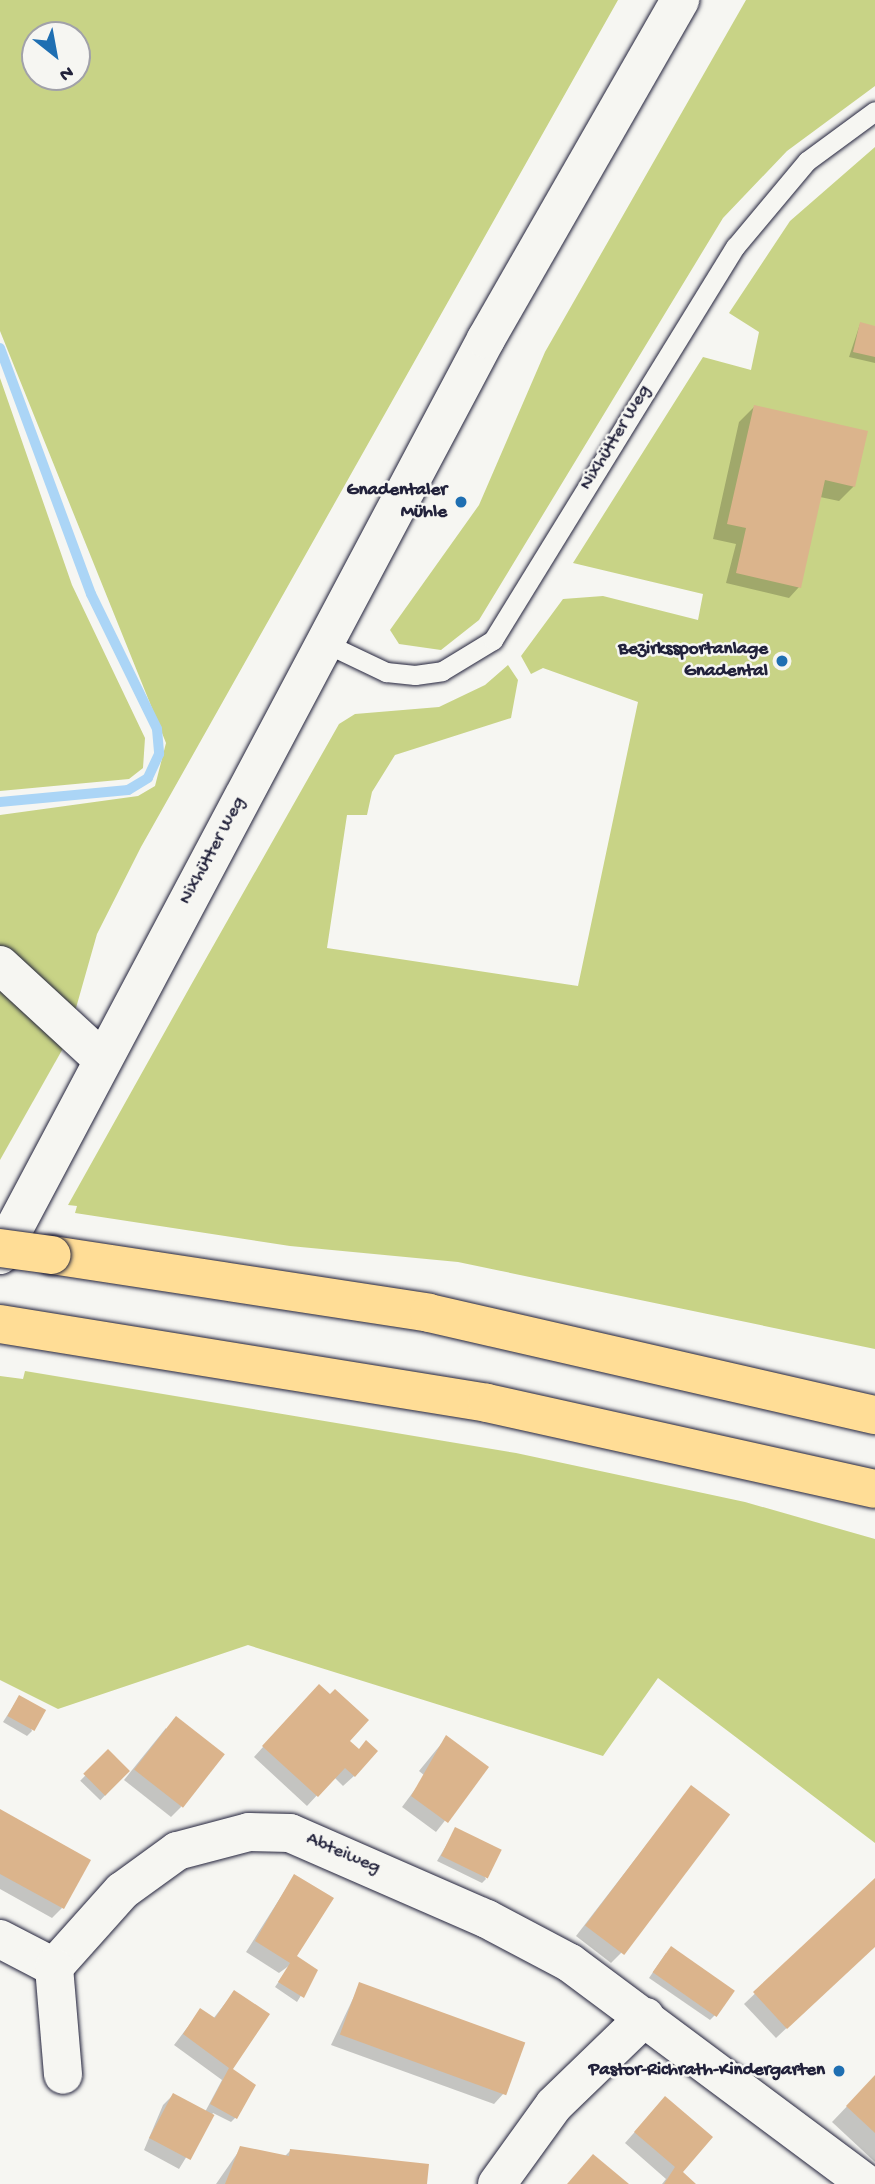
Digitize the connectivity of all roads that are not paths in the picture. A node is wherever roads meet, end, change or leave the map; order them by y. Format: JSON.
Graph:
{"nodes":[{"id":1,"x":680,"y":0,"type":"edge"},
{"id":2,"x":875,"y":111,"type":"edge"},
{"id":3,"x":323,"y":642,"type":"junction"},
{"id":4,"x":0,"y":965,"type":"edge"},
{"id":5,"x":102,"y":1059,"type":"junction"},
{"id":6,"x":0,"y":1248,"type":"edge"},
{"id":7,"x":0,"y":1255,"type":"edge"},
{"id":8,"x":8,"y":1325,"type":"edge"},
{"id":9,"x":875,"y":1415,"type":"edge"},
{"id":10,"x":875,"y":1489,"type":"edge"},
{"id":11,"x":0,"y":1939,"type":"edge"},
{"id":12,"x":54,"y":1967,"type":"junction"},
{"id":13,"x":645,"y":2017,"type":"junction"},
{"id":14,"x":63,"y":2075,"type":"dead end"},
{"id":15,"x":497,"y":2184,"type":"edge"},
{"id":16,"x":866,"y":2184,"type":"edge"}],
"edges":[{"from":1,"to":3,"type":"street","name":"Nixhütter Weg"},
{"from":2,"to":3,"type":"lane","name":"Nixhütter Weg"},
{"from":3,"to":5,"type":"street","name":"Nixhütter Weg"},
{"from":4,"to":5,"type":"street"},
{"from":5,"to":7,"type":"street","name":"Nixhütter Weg"},
{"from":6,"to":9,"type":"highway","bridge":true},
{"from":8,"to":10,"type":"highway"},
{"from":11,"to":12,"type":"street"},
{"from":12,"to":13,"type":"street","name":"Abteiweg"},
{"from":12,"to":14,"type":"street"},
{"from":13,"to":15,"type":"street"},
{"from":13,"to":16,"type":"street","name":"Abteiweg"}]}
